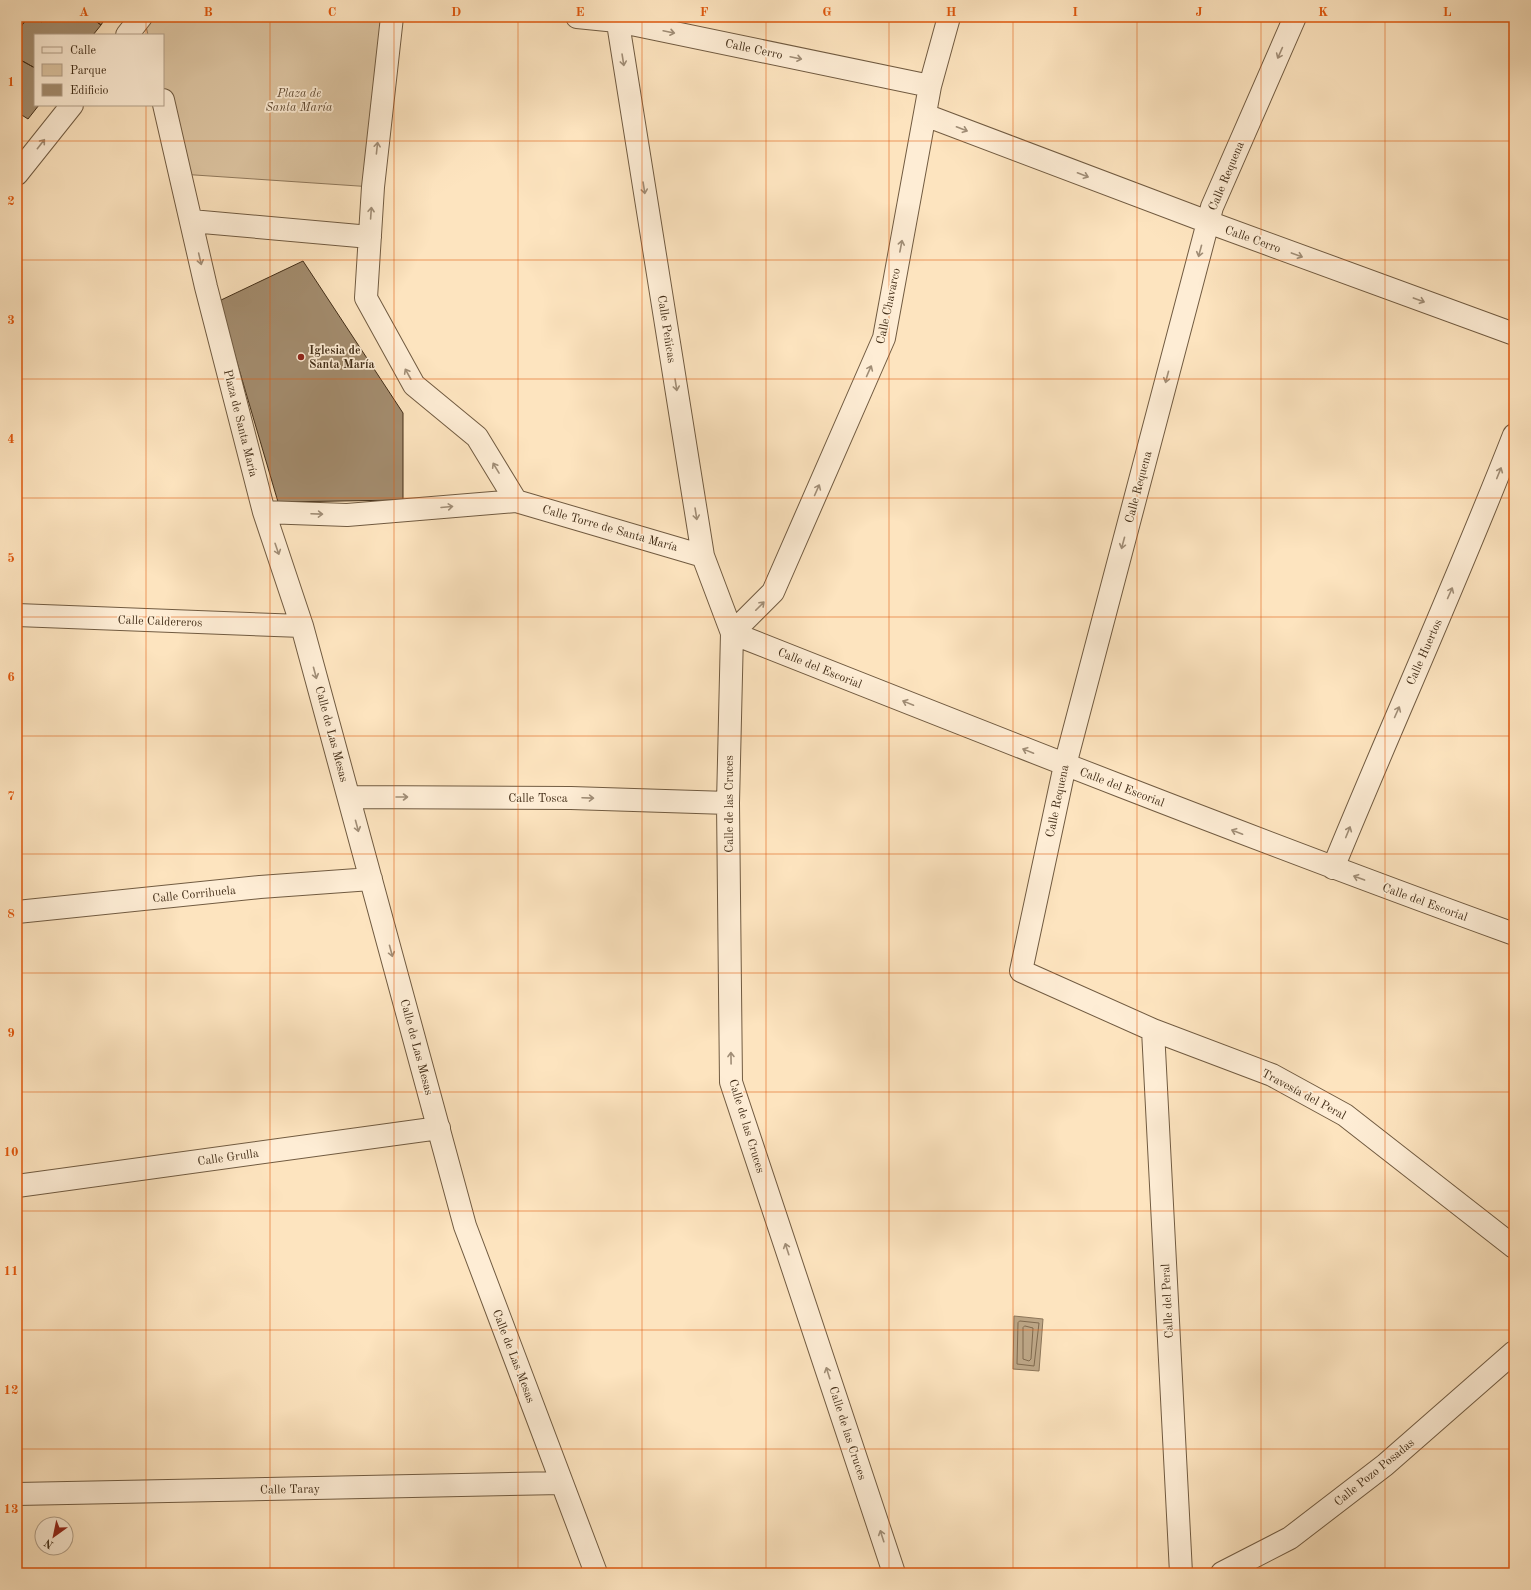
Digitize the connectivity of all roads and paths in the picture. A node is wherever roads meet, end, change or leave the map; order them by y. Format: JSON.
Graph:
{"nodes":[{"id":1,"x":141,"y":17,"type":"edge"},
{"id":2,"x":144,"y":17,"type":"edge"},
{"id":3,"x":392,"y":17,"type":"edge"},
{"id":4,"x":577,"y":17,"type":"edge"},
{"id":5,"x":949,"y":17,"type":"edge"},
{"id":6,"x":1295,"y":17,"type":"edge"},
{"id":7,"x":617,"y":19,"type":"edge"},
{"id":8,"x":128,"y":34,"type":"edge"},
{"id":9,"x":148,"y":34,"type":"edge"},
{"id":10,"x":930,"y":86,"type":"junction"},
{"id":11,"x":164,"y":104,"type":"edge"},
{"id":12,"x":71,"y":106,"type":"edge"},
{"id":13,"x":925,"y":115,"type":"junction"},
{"id":14,"x":17,"y":174,"type":"edge"},
{"id":15,"x":191,"y":221,"type":"junction"},
{"id":16,"x":1208,"y":222,"type":"junction"},
{"id":17,"x":370,"y":237,"type":"junction"},
{"id":18,"x":1514,"y":334,"type":"edge"},
{"id":19,"x":1514,"y":435,"type":"edge"},
{"id":20,"x":516,"y":501,"type":"junction"},
{"id":21,"x":264,"y":512,"type":"junction"},
{"id":22,"x":703,"y":556,"type":"junction"},
{"id":23,"x":17,"y":615,"type":"edge"},
{"id":24,"x":302,"y":626,"type":"junction"},
{"id":25,"x":732,"y":633,"type":"junction"},
{"id":26,"x":1065,"y":766,"type":"junction"},
{"id":27,"x":349,"y":797,"type":"junction"},
{"id":28,"x":728,"y":803,"type":"junction"},
{"id":29,"x":1333,"y":868,"type":"junction"},
{"id":30,"x":371,"y":879,"type":"junction"},
{"id":31,"x":17,"y":912,"type":"edge"},
{"id":32,"x":1514,"y":934,"type":"edge"},
{"id":33,"x":1021,"y":971,"type":"joint"},
{"id":34,"x":1153,"y":1030,"type":"junction"},
{"id":35,"x":439,"y":1128,"type":"junction"},
{"id":36,"x":17,"y":1186,"type":"edge"},
{"id":37,"x":1514,"y":1247,"type":"edge"},
{"id":38,"x":1514,"y":1352,"type":"edge"},
{"id":39,"x":562,"y":1483,"type":"junction"},
{"id":40,"x":17,"y":1494,"type":"edge"},
{"id":41,"x":596,"y":1573,"type":"edge"},
{"id":42,"x":894,"y":1573,"type":"edge"},
{"id":43,"x":1181,"y":1573,"type":"edge"},
{"id":44,"x":1222,"y":1573,"type":"edge"}],
"edges":[{"from":1,"to":8,"type":"street"},
{"from":2,"to":9,"type":"street"},
{"from":17,"to":3,"type":"street","one_way":true},
{"from":4,"to":7,"type":"street","name":"Calle Cerro"},
{"from":5,"to":10,"type":"street","name":"Calle Chavarco"},
{"from":6,"to":16,"type":"street","name":"Calle Requena","one_way":true},
{"from":7,"to":10,"type":"street","name":"Calle Cerro","one_way":true},
{"from":7,"to":22,"type":"street","name":"Calle Peñicas","one_way":true},
{"from":10,"to":13,"type":"street","name":"Calle Chavarco"},
{"from":11,"to":15,"type":"street","name":"Plaza de Santa María"},
{"from":14,"to":12,"type":"street","one_way":true},
{"from":13,"to":16,"type":"street","name":"Calle Cerro","one_way":true},
{"from":25,"to":13,"type":"street","name":"Calle Chavarco","one_way":true},
{"from":15,"to":17,"type":"street"},
{"from":15,"to":21,"type":"street","name":"Plaza de Santa María","one_way":true},
{"from":16,"to":18,"type":"street","name":"Calle Cerro","one_way":true},
{"from":16,"to":26,"type":"street","name":"Calle Requena","one_way":true},
{"from":20,"to":17,"type":"street","one_way":true},
{"from":29,"to":19,"type":"street","name":"Calle Huertos","one_way":true},
{"from":21,"to":20,"type":"street","one_way":true},
{"from":20,"to":22,"type":"street","name":"Calle Torre de Santa María"},
{"from":21,"to":24,"type":"street","name":"Calle de Las Mesas","one_way":true},
{"from":22,"to":25,"type":"street","name":"Calle Peñicas"},
{"from":23,"to":24,"type":"street","name":"Calle Caldereros"},
{"from":24,"to":27,"type":"street","name":"Calle de Las Mesas","one_way":true},
{"from":26,"to":25,"type":"street","name":"Calle del Escorial","one_way":true},
{"from":25,"to":28,"type":"street","name":"Calle de las Cruces"},
{"from":29,"to":26,"type":"street","name":"Calle del Escorial","one_way":true},
{"from":26,"to":33,"type":"street","name":"Calle Requena"},
{"from":27,"to":28,"type":"street","name":"Calle Tosca","one_way":true},
{"from":27,"to":30,"type":"street","name":"Calle de Las Mesas","one_way":true},
{"from":42,"to":28,"type":"street","name":"Calle de las Cruces","one_way":true},
{"from":32,"to":29,"type":"street","name":"Calle del Escorial","one_way":true},
{"from":30,"to":31,"type":"street","name":"Calle Corrihuela"},
{"from":30,"to":35,"type":"street","name":"Calle de Las Mesas","one_way":true},
{"from":33,"to":34,"type":"street","name":"Travesía del Peral"},
{"from":34,"to":37,"type":"street","name":"Travesía del Peral"},
{"from":34,"to":43,"type":"street","name":"Calle del Peral"},
{"from":35,"to":36,"type":"street","name":"Calle Grulla"},
{"from":35,"to":39,"type":"street","name":"Calle de Las Mesas"},
{"from":38,"to":44,"type":"street","name":"Calle Pozo Posadas"},
{"from":39,"to":40,"type":"street","name":"Calle Taray"},
{"from":39,"to":41,"type":"street","name":"Calle de Las Mesas"}]}
